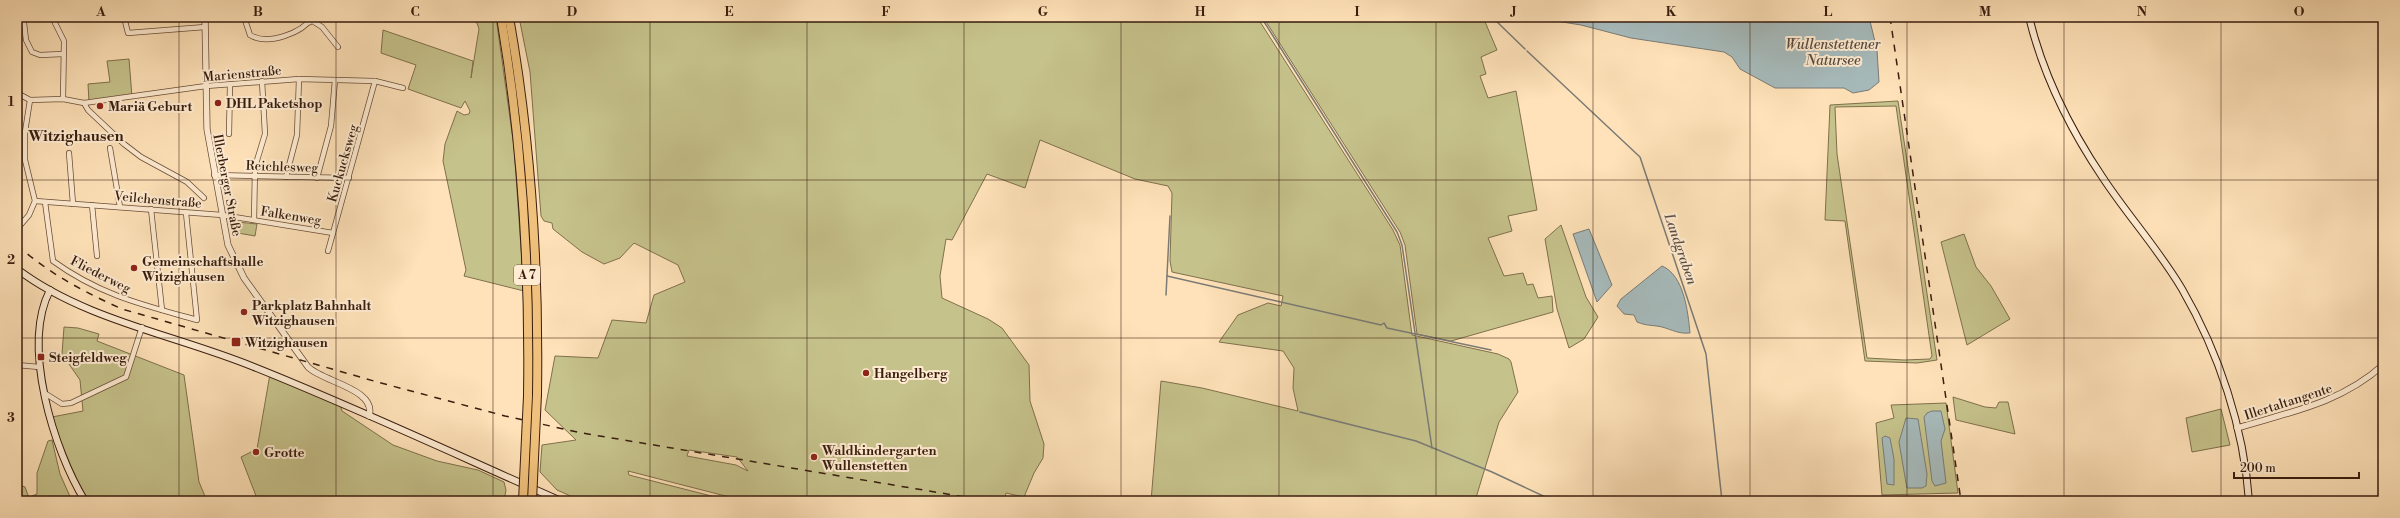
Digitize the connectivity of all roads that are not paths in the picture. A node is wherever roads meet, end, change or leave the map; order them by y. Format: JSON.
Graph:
{"nodes":[{"id":1,"x":52,"y":17,"type":"edge"},
{"id":2,"x":124,"y":17,"type":"edge"},
{"id":3,"x":205,"y":17,"type":"edge"},
{"id":4,"x":244,"y":17,"type":"edge"},
{"id":5,"x":304,"y":17,"type":"edge"},
{"id":6,"x":501,"y":17,"type":"edge"},
{"id":7,"x":510,"y":17,"type":"edge"},
{"id":8,"x":2029,"y":17,"type":"edge"},
{"id":9,"x":311,"y":19,"type":"edge"},
{"id":10,"x":24,"y":23,"type":"dead end"},
{"id":11,"x":205,"y":27,"type":"junction"},
{"id":12,"x":338,"y":47,"type":"dead end"},
{"id":13,"x":63,"y":54,"type":"junction"},
{"id":14,"x":299,"y":79,"type":"junction"},
{"id":15,"x":335,"y":80,"type":"junction"},
{"id":16,"x":262,"y":81,"type":"junction"},
{"id":17,"x":375,"y":81,"type":"junction"},
{"id":18,"x":230,"y":84,"type":"junction"},
{"id":19,"x":206,"y":86,"type":"junction"},
{"id":20,"x":403,"y":88,"type":"dead end"},
{"id":21,"x":17,"y":93,"type":"edge"},
{"id":22,"x":63,"y":99,"type":"junction"},
{"id":23,"x":30,"y":100,"type":"junction"},
{"id":24,"x":84,"y":102,"type":"junction"},
{"id":25,"x":228,"y":134,"type":"dead end"},
{"id":26,"x":522,"y":139,"type":"junction"},
{"id":27,"x":110,"y":148,"type":"dead end"},
{"id":28,"x":69,"y":153,"type":"dead end"},
{"id":29,"x":214,"y":175,"type":"junction"},
{"id":30,"x":255,"y":176,"type":"junction"},
{"id":31,"x":286,"y":177,"type":"junction"},
{"id":32,"x":317,"y":178,"type":"junction"},
{"id":33,"x":349,"y":178,"type":"junction"},
{"id":34,"x":204,"y":198,"type":"dead end"},
{"id":35,"x":35,"y":201,"type":"junction"},
{"id":36,"x":45,"y":202,"type":"junction"},
{"id":37,"x":72,"y":204,"type":"junction"},
{"id":38,"x":92,"y":205,"type":"junction"},
{"id":39,"x":120,"y":207,"type":"junction"},
{"id":40,"x":151,"y":210,"type":"junction"},
{"id":41,"x":186,"y":213,"type":"junction"},
{"id":42,"x":222,"y":215,"type":"junction"},
{"id":43,"x":254,"y":220,"type":"junction"},
{"id":44,"x":17,"y":229,"type":"edge"},
{"id":45,"x":333,"y":233,"type":"junction"},
{"id":46,"x":328,"y":251,"type":"dead end"},
{"id":47,"x":97,"y":256,"type":"dead end"},
{"id":48,"x":17,"y":269,"type":"edge"},
{"id":49,"x":50,"y":290,"type":"junction"},
{"id":50,"x":162,"y":310,"type":"junction"},
{"id":51,"x":142,"y":327,"type":"junction"},
{"id":52,"x":17,"y":365,"type":"edge"},
{"id":53,"x":2383,"y":365,"type":"edge"},
{"id":54,"x":39,"y":367,"type":"junction"},
{"id":55,"x":46,"y":394,"type":"junction"},
{"id":56,"x":532,"y":395,"type":"junction"},
{"id":57,"x":369,"y":416,"type":"junction"},
{"id":58,"x":2237,"y":428,"type":"junction"},
{"id":59,"x":85,"y":501,"type":"edge"},
{"id":60,"x":523,"y":501,"type":"edge"},
{"id":61,"x":532,"y":501,"type":"edge"},
{"id":62,"x":561,"y":501,"type":"edge"},
{"id":63,"x":2249,"y":501,"type":"edge"}],
"edges":[{"from":1,"to":13,"type":"street"},
{"from":2,"to":11,"type":"street"},
{"from":3,"to":11,"type":"street","name":"Illerberger Straße"},
{"from":4,"to":9,"type":"street"},
{"from":5,"to":9,"type":"street"},
{"from":6,"to":26,"type":"highway","number":"A 7"},
{"from":7,"to":26,"type":"highway","number":"A 7"},
{"from":8,"to":58,"type":"main road"},
{"from":9,"to":12,"type":"street"},
{"from":10,"to":13,"type":"street"},
{"from":11,"to":19,"type":"street","name":"Illerberger Straße"},
{"from":13,"to":22,"type":"street"},
{"from":14,"to":15,"type":"street","name":"Marienstraße"},
{"from":14,"to":16,"type":"street","name":"Marienstraße"},
{"from":14,"to":31,"type":"street"},
{"from":15,"to":17,"type":"street","name":"Marienstraße"},
{"from":15,"to":32,"type":"street"},
{"from":16,"to":18,"type":"street","name":"Marienstraße"},
{"from":16,"to":30,"type":"street"},
{"from":17,"to":20,"type":"street","name":"Marienstraße"},
{"from":17,"to":33,"type":"street","name":"Kuckucksweg"},
{"from":18,"to":19,"type":"street","name":"Marienstraße"},
{"from":18,"to":25,"type":"street"},
{"from":19,"to":24,"type":"street","name":"Marienstraße"},
{"from":19,"to":29,"type":"street","name":"Illerberger Straße"},
{"from":21,"to":23,"type":"street"},
{"from":22,"to":23,"type":"street","name":"Marienstraße"},
{"from":22,"to":24,"type":"street","name":"Marienstraße"},
{"from":23,"to":35,"type":"street"},
{"from":24,"to":34,"type":"street"},
{"from":26,"to":56,"type":"highway","number":"A 7"},
{"from":27,"to":39,"type":"street"},
{"from":28,"to":37,"type":"street"},
{"from":29,"to":30,"type":"street","name":"Reichlesweg"},
{"from":29,"to":42,"type":"street","name":"Illerberger Straße"},
{"from":30,"to":31,"type":"street","name":"Reichlesweg"},
{"from":30,"to":43,"type":"street"},
{"from":31,"to":32,"type":"street","name":"Reichlesweg"},
{"from":32,"to":33,"type":"street","name":"Reichlesweg"},
{"from":33,"to":45,"type":"street","name":"Kuckucksweg"},
{"from":35,"to":36,"type":"street","name":"Veilchenstraße"},
{"from":35,"to":44,"type":"street"},
{"from":36,"to":37,"type":"street","name":"Veilchenstraße"},
{"from":36,"to":50,"type":"street","name":"Fliederweg"},
{"from":37,"to":38,"type":"street","name":"Veilchenstraße"},
{"from":38,"to":39,"type":"street","name":"Veilchenstraße"},
{"from":38,"to":47,"type":"street"},
{"from":39,"to":40,"type":"street","name":"Veilchenstraße"},
{"from":40,"to":41,"type":"street","name":"Veilchenstraße"},
{"from":40,"to":50,"type":"street"},
{"from":41,"to":42,"type":"street","name":"Veilchenstraße"},
{"from":41,"to":50,"type":"street","name":"Fliederweg"},
{"from":42,"to":43,"type":"street","name":"Falkenweg"},
{"from":42,"to":57,"type":"street","name":"Illerberger Straße"},
{"from":43,"to":45,"type":"street","name":"Falkenweg"},
{"from":45,"to":46,"type":"street","name":"Kuckucksweg"},
{"from":48,"to":49,"type":"main road"},
{"from":49,"to":51,"type":"main road"},
{"from":49,"to":54,"type":"main road"},
{"from":51,"to":55,"type":"street"},
{"from":51,"to":57,"type":"main road"},
{"from":52,"to":54,"type":"street"},
{"from":53,"to":58,"type":"street","name":"Illertaltangente"},
{"from":54,"to":55,"type":"main road"},
{"from":55,"to":59,"type":"main road"},
{"from":56,"to":60,"type":"highway","number":"A 7","bridge":true},
{"from":56,"to":61,"type":"highway","number":"A 7","bridge":true},
{"from":57,"to":62,"type":"main road"},
{"from":58,"to":63,"type":"main road"}]}
